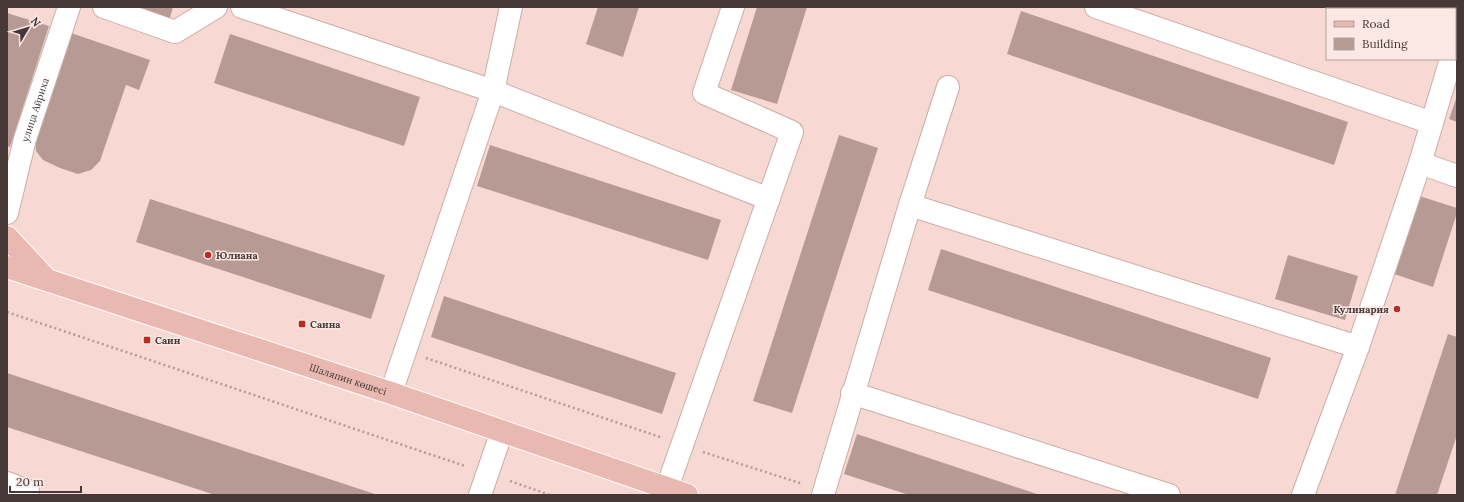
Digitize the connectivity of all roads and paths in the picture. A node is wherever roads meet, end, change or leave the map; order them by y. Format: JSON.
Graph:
{"nodes":[{"id":1,"x":69,"y":7,"type":"edge"},
{"id":2,"x":104,"y":7,"type":"edge"},
{"id":3,"x":216,"y":7,"type":"edge"},
{"id":4,"x":242,"y":7,"type":"edge"},
{"id":5,"x":511,"y":7,"type":"edge"},
{"id":6,"x":733,"y":7,"type":"edge"},
{"id":7,"x":1096,"y":7,"type":"edge"},
{"id":8,"x":1451,"y":60,"type":"edge"},
{"id":9,"x":948,"y":87,"type":"dead end"},
{"id":10,"x":493,"y":91,"type":"junction"},
{"id":11,"x":1432,"y":123,"type":"junction"},
{"id":12,"x":1420,"y":163,"type":"junction"},
{"id":13,"x":1457,"y":176,"type":"edge"},
{"id":14,"x":769,"y":199,"type":"junction"},
{"id":15,"x":910,"y":206,"type":"junction"},
{"id":16,"x":7,"y":214,"type":"edge"},
{"id":17,"x":7,"y":238,"type":"edge"},
{"id":18,"x":7,"y":267,"type":"edge"},
{"id":19,"x":7,"y":280,"type":"edge"},
{"id":20,"x":47,"y":280,"type":"junction"},
{"id":21,"x":7,"y":312,"type":"edge"},
{"id":22,"x":1358,"y":347,"type":"junction"},
{"id":23,"x":435,"y":361,"type":"dead end"},
{"id":24,"x":390,"y":393,"type":"junction"},
{"id":25,"x":852,"y":393,"type":"junction"},
{"id":26,"x":502,"y":431,"type":"junction"},
{"id":27,"x":682,"y":445,"type":"junction"},
{"id":28,"x":406,"y":447,"type":"dead end"},
{"id":29,"x":7,"y":483,"type":"edge"},
{"id":30,"x":667,"y":488,"type":"junction"},
{"id":31,"x":823,"y":493,"type":"edge"},
{"id":32,"x":32,"y":494,"type":"edge"},
{"id":33,"x":480,"y":495,"type":"edge"},
{"id":34,"x":687,"y":495,"type":"edge"},
{"id":35,"x":1169,"y":495,"type":"edge"},
{"id":36,"x":1303,"y":495,"type":"edge"}],
"edges":[{"from":1,"to":16,"type":"street","name":"улица Айриха"},
{"from":2,"to":3,"type":"street"},
{"from":4,"to":10,"type":"street"},
{"from":5,"to":10,"type":"street"},
{"from":6,"to":14,"type":"street"},
{"from":7,"to":11,"type":"street"},
{"from":8,"to":11,"type":"street"},
{"from":9,"to":15,"type":"street"},
{"from":10,"to":14,"type":"street"},
{"from":10,"to":24,"type":"street"},
{"from":11,"to":12,"type":"street"},
{"from":12,"to":13,"type":"street"},
{"from":12,"to":22,"type":"street"},
{"from":14,"to":27,"type":"street"},
{"from":15,"to":22,"type":"street"},
{"from":15,"to":25,"type":"street"},
{"from":17,"to":20,"type":"main road"},
{"from":18,"to":20,"type":"main road","name":"Шаляпин көшесі"},
{"from":19,"to":20,"type":"main road"},
{"from":20,"to":24,"type":"main road","name":"Шаляпин көшесі"},
{"from":21,"to":28,"type":"path"},
{"from":22,"to":36,"type":"street"},
{"from":23,"to":27,"type":"path"},
{"from":24,"to":26,"type":"main road","name":"Шаляпин көшесі"},
{"from":25,"to":31,"type":"street"},
{"from":25,"to":35,"type":"street"},
{"from":26,"to":30,"type":"main road","name":"Шаляпин көшесі"},
{"from":26,"to":33,"type":"street"},
{"from":27,"to":30,"type":"street"},
{"from":27,"to":31,"type":"path"},
{"from":29,"to":32,"type":"street"},
{"from":30,"to":34,"type":"main road","name":"Шаляпин көшесі"}]}
